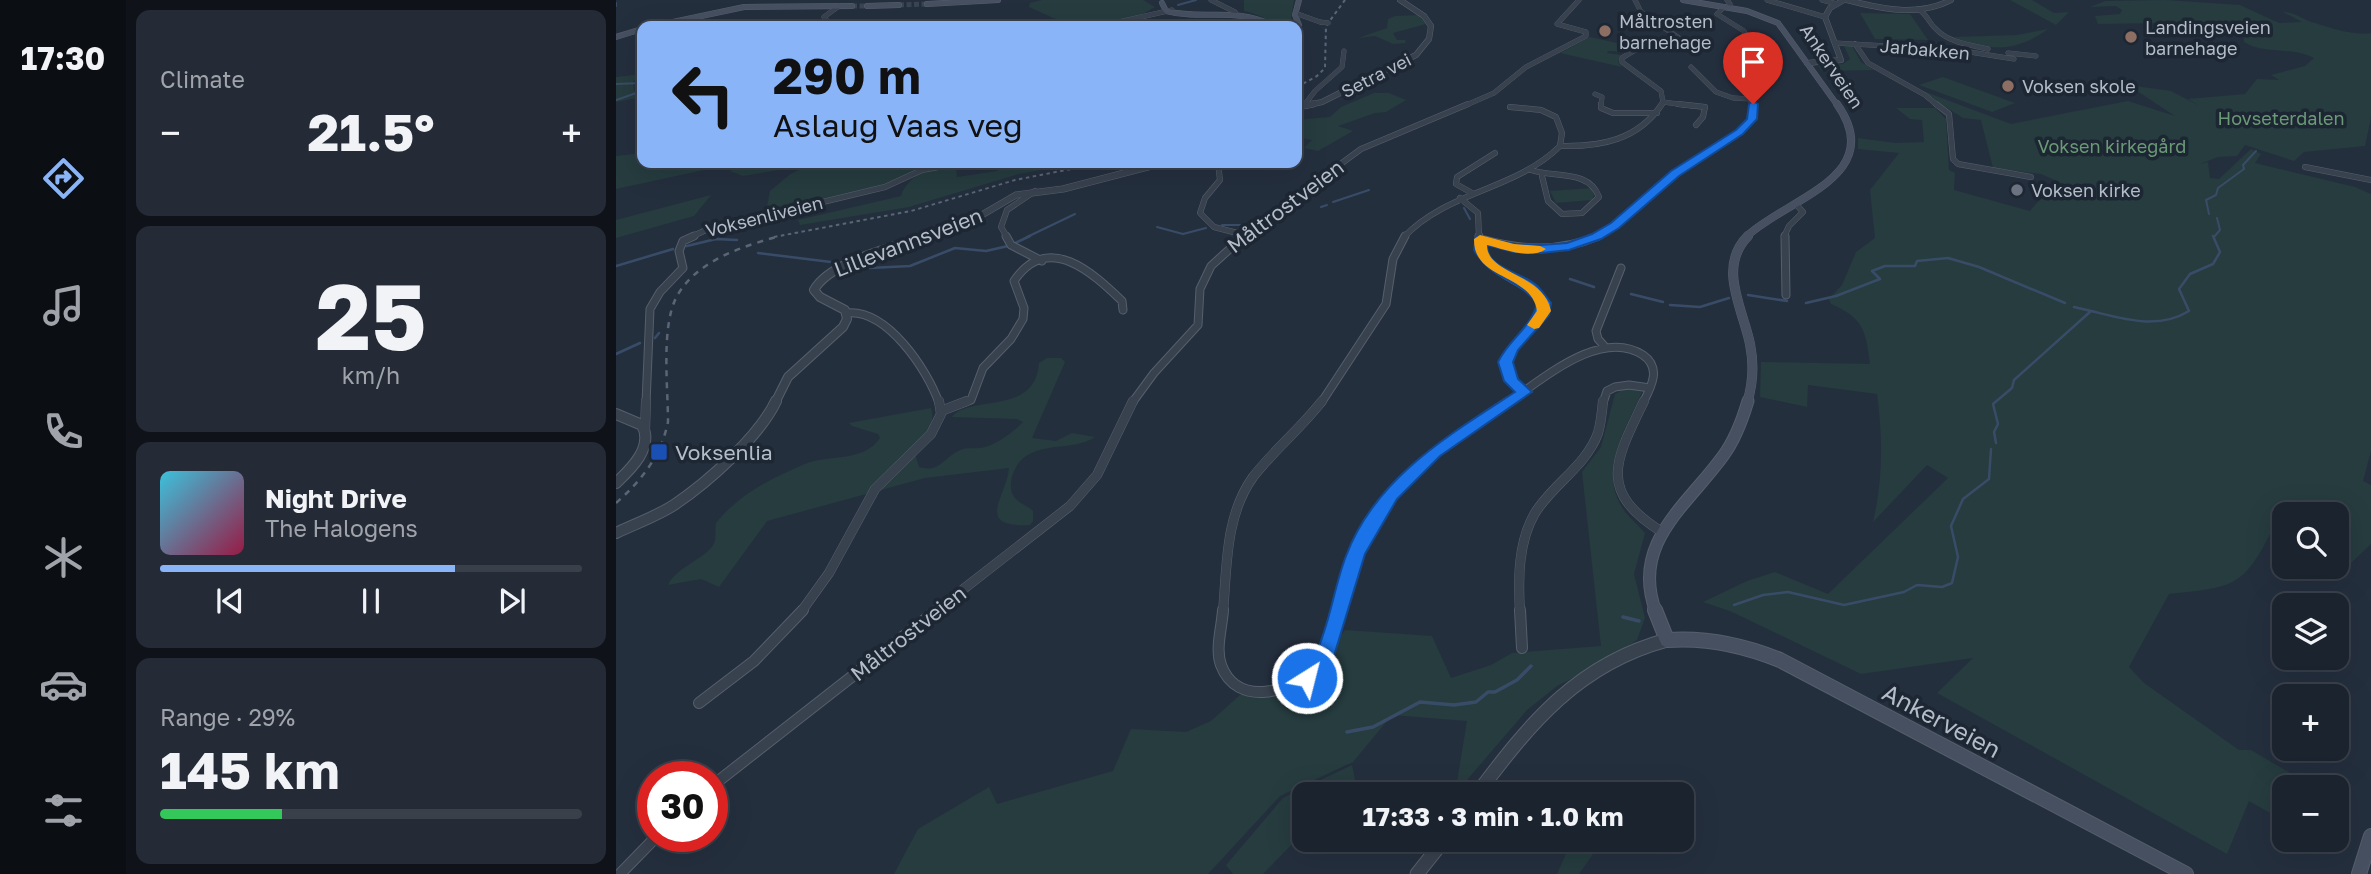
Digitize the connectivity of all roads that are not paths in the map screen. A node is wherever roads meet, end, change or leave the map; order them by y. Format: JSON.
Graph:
{"nodes":[{"id":1,"x":998,"y":0,"type":"edge"},
{"id":2,"x":1210,"y":0,"type":"edge"},
{"id":3,"x":1299,"y":0,"type":"edge"},
{"id":4,"x":1400,"y":0,"type":"edge"},
{"id":5,"x":1579,"y":0,"type":"edge"},
{"id":6,"x":1635,"y":0,"type":"edge"},
{"id":7,"x":1683,"y":0,"type":"edge"},
{"id":8,"x":1768,"y":0,"type":"edge"},
{"id":9,"x":1822,"y":0,"type":"edge"},
{"id":10,"x":1848,"y":0,"type":"edge"},
{"id":11,"x":1951,"y":0,"type":"edge"},
{"id":12,"x":1160,"y":2,"type":"edge"},
{"id":13,"x":927,"y":4,"type":"dead end"},
{"id":14,"x":1837,"y":4,"type":"junction"},
{"id":15,"x":900,"y":5,"type":"dead end"},
{"id":16,"x":1726,"y":5,"type":"edge"},
{"id":17,"x":839,"y":6,"type":"junction"},
{"id":18,"x":852,"y":6,"type":"dead end"},
{"id":19,"x":867,"y":6,"type":"dead end"},
{"id":20,"x":1919,"y":10,"type":"junction"},
{"id":21,"x":1169,"y":11,"type":"junction"},
{"id":22,"x":1235,"y":12,"type":"junction"},
{"id":23,"x":1295,"y":13,"type":"junction"},
{"id":24,"x":1825,"y":17,"type":"junction"},
{"id":25,"x":678,"y":21,"type":"edge"},
{"id":26,"x":827,"y":21,"type":"edge"},
{"id":27,"x":1124,"y":21,"type":"edge"},
{"id":28,"x":1266,"y":21,"type":"edge"},
{"id":29,"x":1298,"y":21,"type":"edge"},
{"id":30,"x":1329,"y":23,"type":"dead end"},
{"id":31,"x":637,"y":31,"type":"edge"},
{"id":32,"x":616,"y":37,"type":"edge"},
{"id":33,"x":1835,"y":43,"type":"junction"},
{"id":34,"x":1855,"y":44,"type":"junction"},
{"id":35,"x":1344,"y":51,"type":"dead end"},
{"id":36,"x":2036,"y":56,"type":"dead end"},
{"id":37,"x":2014,"y":59,"type":"dead end"},
{"id":38,"x":1807,"y":63,"type":"junction"},
{"id":39,"x":1691,"y":67,"type":"dead end"},
{"id":40,"x":1595,"y":93,"type":"dead end"},
{"id":41,"x":1751,"y":99,"type":"junction"},
{"id":42,"x":1663,"y":102,"type":"junction"},
{"id":43,"x":1305,"y":104,"type":"junction"},
{"id":44,"x":1302,"y":105,"type":"edge"},
{"id":45,"x":1510,"y":107,"type":"dead end"},
{"id":46,"x":1657,"y":113,"type":"junction"},
{"id":47,"x":1696,"y":124,"type":"dead end"},
{"id":48,"x":1560,"y":146,"type":"junction"},
{"id":49,"x":1496,"y":153,"type":"dead end"},
{"id":50,"x":2305,"y":167,"type":"dead end"},
{"id":51,"x":933,"y":168,"type":"edge"},
{"id":52,"x":1144,"y":168,"type":"edge"},
{"id":53,"x":1219,"y":168,"type":"edge"},
{"id":54,"x":1531,"y":170,"type":"junction"},
{"id":55,"x":1542,"y":176,"type":"junction"},
{"id":56,"x":2031,"y":177,"type":"dead end"},
{"id":57,"x":2371,"y":180,"type":"edge"},
{"id":58,"x":1035,"y":191,"type":"junction"},
{"id":59,"x":1472,"y":193,"type":"junction"},
{"id":60,"x":1460,"y":198,"type":"junction"},
{"id":61,"x":1795,"y":203,"type":"junction"},
{"id":62,"x":1245,"y":235,"type":"junction"},
{"id":63,"x":1480,"y":239,"type":"junction"},
{"id":64,"x":1042,"y":261,"type":"junction"},
{"id":65,"x":1621,"y":268,"type":"dead end"},
{"id":66,"x":1786,"y":295,"type":"dead end"},
{"id":67,"x":1124,"y":310,"type":"dead end"},
{"id":68,"x":847,"y":313,"type":"junction"},
{"id":69,"x":1606,"y":348,"type":"junction"},
{"id":70,"x":1650,"y":388,"type":"junction"},
{"id":71,"x":1525,"y":392,"type":"junction"},
{"id":72,"x":941,"y":411,"type":"junction"},
{"id":73,"x":616,"y":414,"type":"edge"},
{"id":74,"x":645,"y":430,"type":"junction"},
{"id":75,"x":622,"y":472,"type":"edge"},
{"id":76,"x":616,"y":483,"type":"edge"},
{"id":77,"x":1662,"y":532,"type":"junction"},
{"id":78,"x":616,"y":534,"type":"edge"},
{"id":79,"x":1667,"y":640,"type":"junction"},
{"id":80,"x":1522,"y":648,"type":"dead end"},
{"id":81,"x":699,"y":703,"type":"dead end"},
{"id":82,"x":728,"y":774,"type":"edge"},
{"id":83,"x":1486,"y":782,"type":"edge"},
{"id":84,"x":2371,"y":836,"type":"edge"},
{"id":85,"x":641,"y":852,"type":"edge"},
{"id":86,"x":1434,"y":852,"type":"edge"},
{"id":87,"x":620,"y":874,"type":"edge"},
{"id":88,"x":1417,"y":874,"type":"edge"},
{"id":89,"x":2186,"y":874,"type":"edge"},
{"id":90,"x":2359,"y":874,"type":"edge"}],
"edges":[{"from":1,"to":13,"type":"main road"},
{"from":2,"to":22,"type":"street"},
{"from":3,"to":23,"type":"main road"},
{"from":4,"to":43,"type":"street","name":"Setra vei"},
{"from":5,"to":62,"type":"street","name":"Måltrostveien"},
{"from":6,"to":42,"type":"street"},
{"from":7,"to":16,"type":"main road","name":"Ankerveien"},
{"from":8,"to":24,"type":"street"},
{"from":9,"to":14,"type":"street"},
{"from":10,"to":14,"type":"street"},
{"from":10,"to":20,"type":"street"},
{"from":11,"to":20,"type":"street"},
{"from":12,"to":21,"type":"main road"},
{"from":14,"to":24,"type":"street"},
{"from":15,"to":19,"type":"main road"},
{"from":16,"to":38,"type":"main road","name":"Ankerveien"},
{"from":16,"to":41,"type":"street"},
{"from":17,"to":18,"type":"main road"},
{"from":17,"to":25,"type":"main road"},
{"from":17,"to":26,"type":"street"},
{"from":20,"to":36,"type":"street"},
{"from":21,"to":22,"type":"main road"},
{"from":21,"to":27,"type":"street"},
{"from":22,"to":28,"type":"main road"},
{"from":23,"to":29,"type":"main road"},
{"from":23,"to":30,"type":"street","bridge":true},
{"from":24,"to":33,"type":"street"},
{"from":31,"to":32,"type":"main road"},
{"from":33,"to":34,"type":"street","name":"Jarbakken"},
{"from":33,"to":38,"type":"street"},
{"from":34,"to":37,"type":"street","name":"Jarbakken"},
{"from":34,"to":56,"type":"street"},
{"from":35,"to":43,"type":"street"},
{"from":38,"to":61,"type":"main road","name":"Ankerveien"},
{"from":39,"to":41,"type":"street"},
{"from":40,"to":46,"type":"street"},
{"from":41,"to":63,"type":"street"},
{"from":42,"to":46,"type":"street"},
{"from":42,"to":47,"type":"street"},
{"from":43,"to":44,"type":"street"},
{"from":45,"to":48,"type":"street"},
{"from":46,"to":48,"type":"street"},
{"from":48,"to":54,"type":"street"},
{"from":49,"to":59,"type":"street"},
{"from":50,"to":57,"type":"street"},
{"from":51,"to":74,"type":"street","name":"Voksenliveien"},
{"from":52,"to":58,"type":"street","name":"Lillevannsveien"},
{"from":53,"to":62,"type":"street"},
{"from":54,"to":55,"type":"street"},
{"from":54,"to":59,"type":"street"},
{"from":55,"to":55,"type":"street"},
{"from":58,"to":64,"type":"street"},
{"from":58,"to":68,"type":"street","name":"Lillevannsveien"},
{"from":59,"to":60,"type":"street"},
{"from":60,"to":63,"type":"street"},
{"from":60,"to":71,"type":"street"},
{"from":61,"to":66,"type":"street"},
{"from":61,"to":77,"type":"main road","name":"Ankerveien"},
{"from":62,"to":82,"type":"street","name":"Måltrostveien"},
{"from":63,"to":71,"type":"street"},
{"from":64,"to":67,"type":"street"},
{"from":64,"to":72,"type":"street"},
{"from":65,"to":69,"type":"street"},
{"from":68,"to":72,"type":"street"},
{"from":68,"to":78,"type":"street"},
{"from":69,"to":70,"type":"street"},
{"from":69,"to":71,"type":"street"},
{"from":70,"to":77,"type":"street"},
{"from":70,"to":80,"type":"street"},
{"from":72,"to":81,"type":"street"},
{"from":73,"to":74,"type":"street"},
{"from":74,"to":75,"type":"street"},
{"from":75,"to":76,"type":"street"},
{"from":77,"to":79,"type":"main road","name":"Ankerveien"},
{"from":79,"to":83,"type":"street","name":"Ankerveien"},
{"from":79,"to":89,"type":"main road","name":"Ankerveien"},
{"from":84,"to":90,"type":"main road"},
{"from":85,"to":87,"type":"street"},
{"from":86,"to":88,"type":"street"}]}
